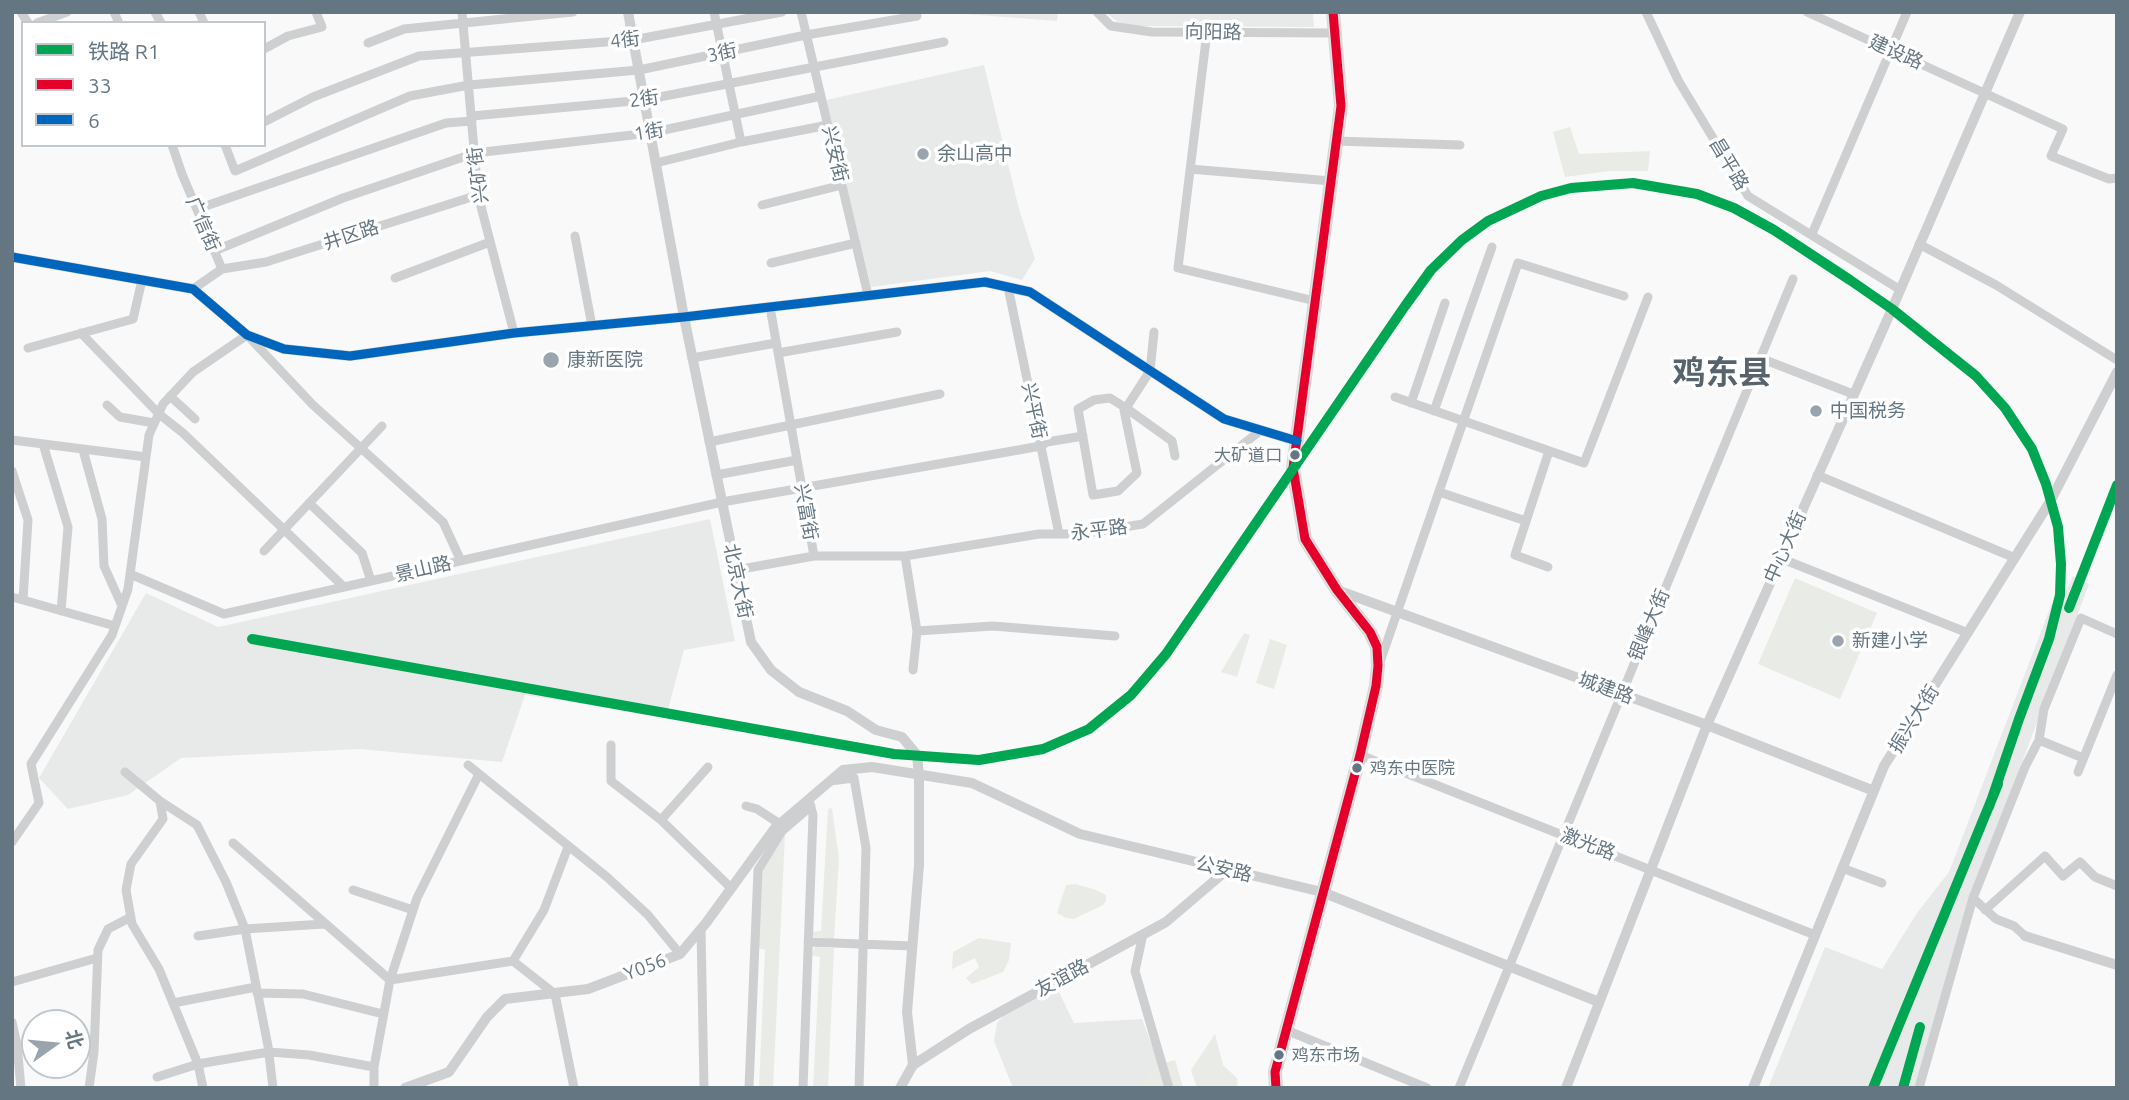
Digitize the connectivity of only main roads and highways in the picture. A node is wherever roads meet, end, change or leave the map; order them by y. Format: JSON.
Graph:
{"nodes":[{"id":1,"x":1333,"y":12,"type":"edge"},
{"id":2,"x":1276,"y":1088,"type":"edge"}],
"edges":[{"from":1,"to":2,"type":"main road"}]}
